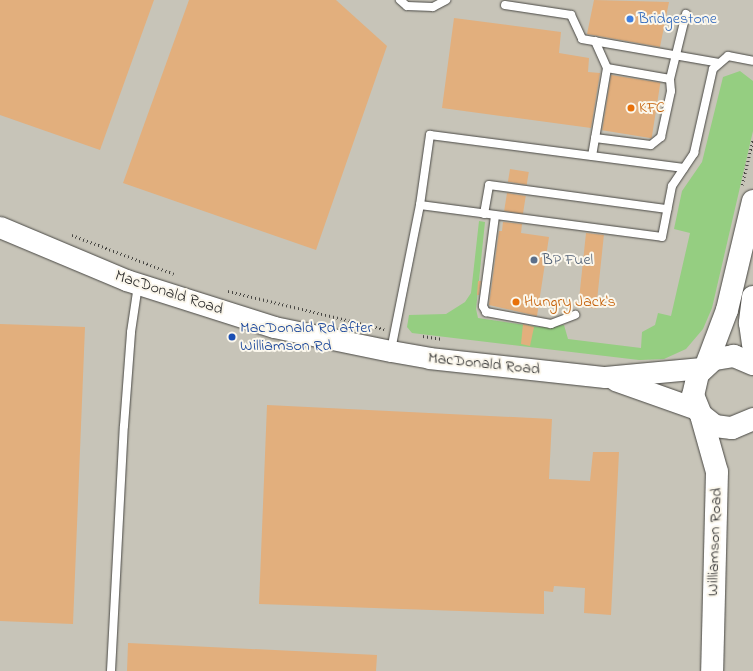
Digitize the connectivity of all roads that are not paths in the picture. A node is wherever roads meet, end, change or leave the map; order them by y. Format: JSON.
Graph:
{"nodes":[{"id":1,"x":400,"y":0,"type":"edge"},
{"id":2,"x":446,"y":0,"type":"edge"},
{"id":3,"x":505,"y":5,"type":"dead end"},
{"id":4,"x":686,"y":14,"type":"dead end"},
{"id":5,"x":595,"y":41,"type":"junction"},
{"id":6,"x":676,"y":56,"type":"junction"},
{"id":7,"x":753,"y":61,"type":"edge"},
{"id":8,"x":719,"y":63,"type":"junction"},
{"id":9,"x":607,"y":68,"type":"junction"},
{"id":10,"x":670,"y":79,"type":"junction"},
{"id":11,"x":595,"y":138,"type":"junction"},
{"id":12,"x":592,"y":156,"type":"junction"},
{"id":13,"x":684,"y":168,"type":"junction"},
{"id":14,"x":747,"y":196,"type":"edge"},
{"id":15,"x":420,"y":205,"type":"junction"},
{"id":16,"x":667,"y":209,"type":"junction"},
{"id":17,"x":484,"y":214,"type":"junction"},
{"id":18,"x":495,"y":216,"type":"junction"},
{"id":19,"x":0,"y":227,"type":"edge"},
{"id":20,"x":138,"y":284,"type":"junction"},
{"id":21,"x":753,"y":297,"type":"edge"},
{"id":22,"x":575,"y":315,"type":"dead end"},
{"id":23,"x":392,"y":342,"type":"junction"},
{"id":24,"x":753,"y":345,"type":"edge"},
{"id":25,"x":753,"y":364,"type":"edge"},
{"id":26,"x":705,"y":366,"type":"junction"},
{"id":27,"x":605,"y":377,"type":"junction"},
{"id":28,"x":699,"y":412,"type":"junction"},
{"id":29,"x":753,"y":419,"type":"edge"},
{"id":30,"x":111,"y":671,"type":"edge"},
{"id":31,"x":712,"y":671,"type":"edge"}],
"edges":[{"from":1,"to":2,"type":"lane"},
{"from":3,"to":5,"type":"lane"},
{"from":4,"to":6,"type":"lane"},
{"from":5,"to":6,"type":"lane"},
{"from":5,"to":9,"type":"lane"},
{"from":6,"to":8,"type":"lane"},
{"from":6,"to":10,"type":"lane"},
{"from":7,"to":8,"type":"lane"},
{"from":8,"to":13,"type":"lane"},
{"from":9,"to":10,"type":"lane"},
{"from":9,"to":11,"type":"lane"},
{"from":10,"to":11,"type":"lane"},
{"from":11,"to":12,"type":"lane"},
{"from":12,"to":13,"type":"lane"},
{"from":12,"to":15,"type":"lane"},
{"from":13,"to":16,"type":"lane"},
{"from":14,"to":26,"type":"main road"},
{"from":15,"to":17,"type":"lane"},
{"from":15,"to":23,"type":"lane"},
{"from":16,"to":17,"type":"lane"},
{"from":16,"to":18,"type":"lane"},
{"from":17,"to":18,"type":"lane"},
{"from":18,"to":22,"type":"lane"},
{"from":19,"to":20,"type":"street","name":"MacDonald Road"},
{"from":20,"to":23,"type":"street","name":"MacDonald Road"},
{"from":20,"to":30,"type":"lane"},
{"from":21,"to":24,"type":"main road"},
{"from":23,"to":27,"type":"street","name":"MacDonald Road"},
{"from":25,"to":26,"type":"main road"},
{"from":26,"to":27,"type":"street","name":"MacDonald Road"},
{"from":26,"to":28,"type":"main road","name":"Williamson Road"},
{"from":27,"to":28,"type":"street","name":"MacDonald Road"},
{"from":28,"to":29,"type":"main road"},
{"from":28,"to":31,"type":"main road","name":"Williamson Road"}]}
